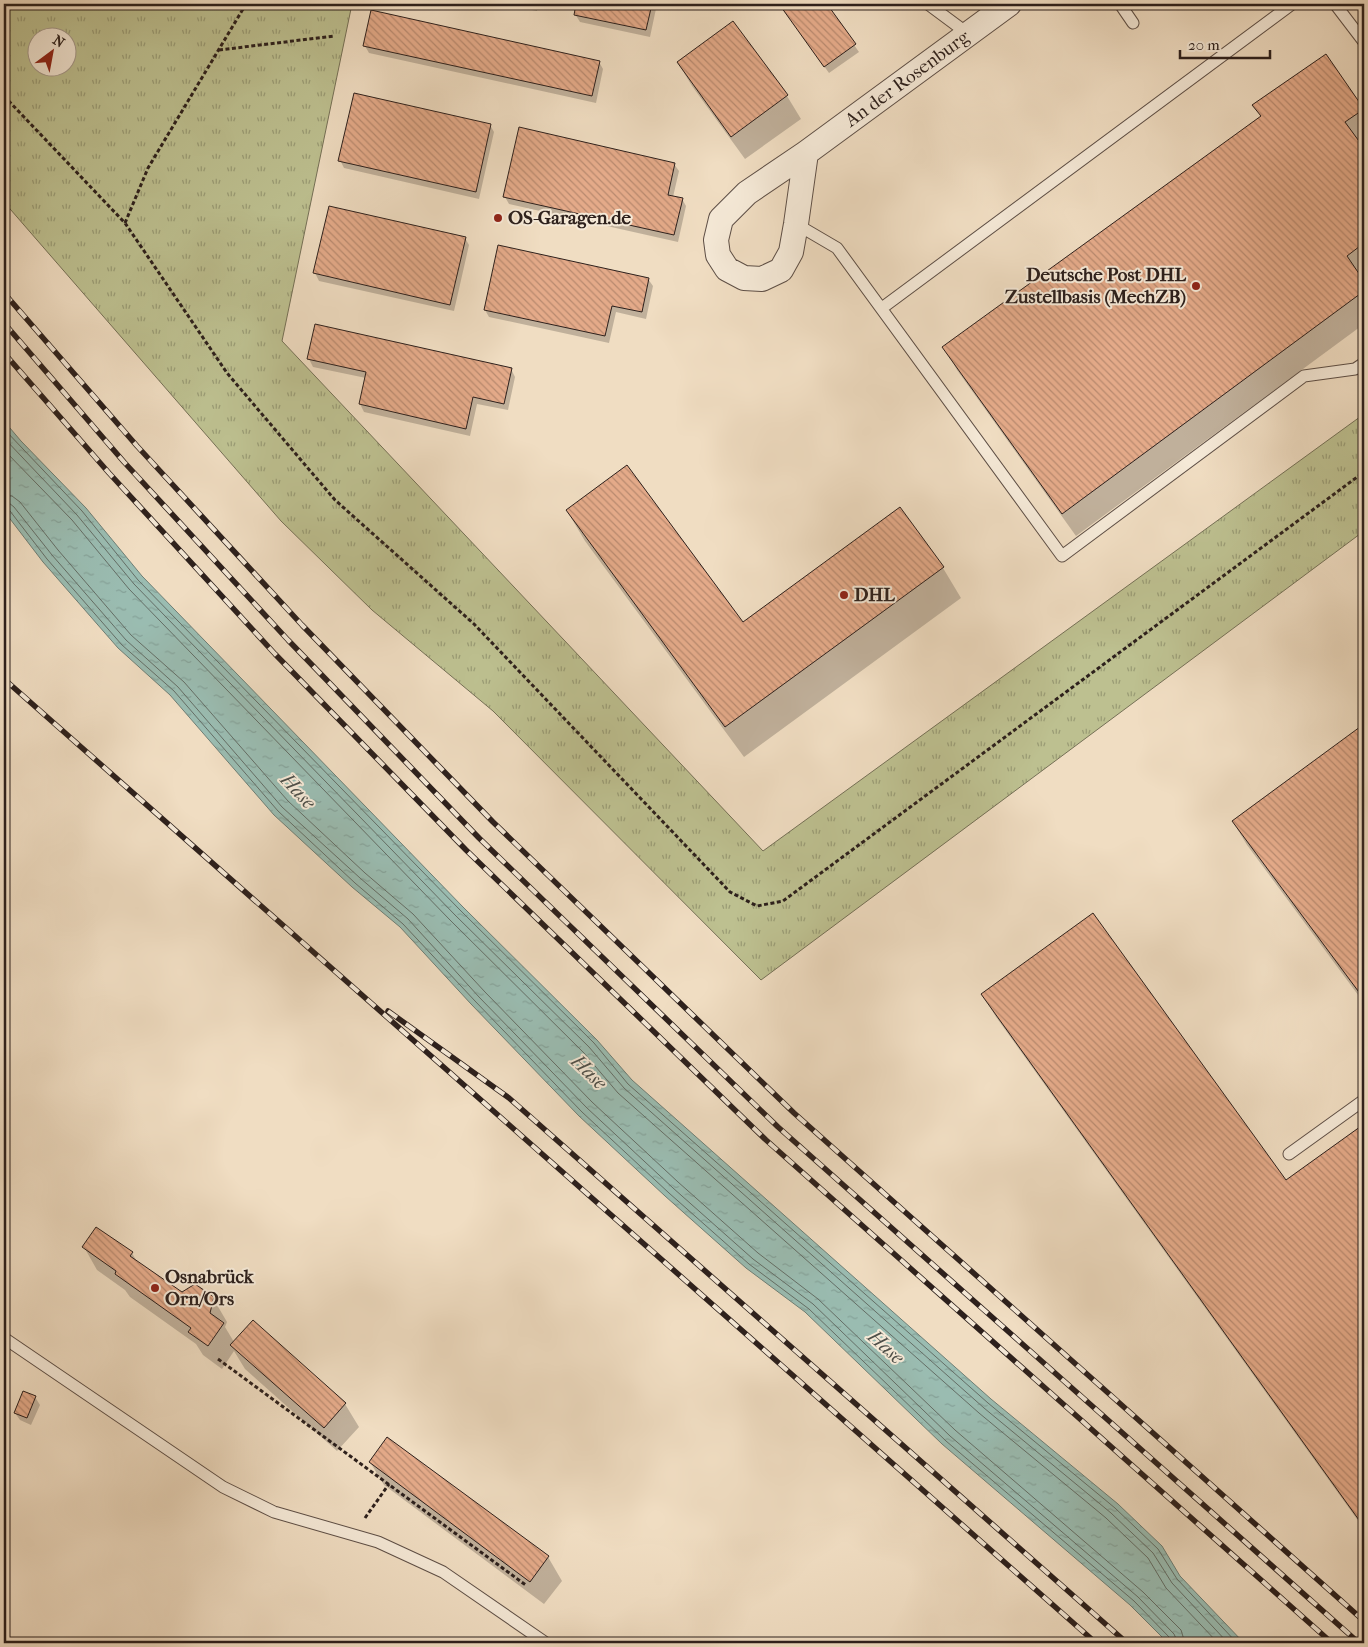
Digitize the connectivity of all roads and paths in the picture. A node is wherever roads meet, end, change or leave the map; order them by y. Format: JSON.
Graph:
{"nodes":[{"id":1,"x":246,"y":4,"type":"edge"},
{"id":2,"x":928,"y":4,"type":"edge"},
{"id":3,"x":1009,"y":4,"type":"edge"},
{"id":4,"x":1120,"y":4,"type":"edge"},
{"id":5,"x":1292,"y":4,"type":"edge"},
{"id":6,"x":1335,"y":4,"type":"edge"},
{"id":7,"x":1133,"y":23,"type":"dead end"},
{"id":8,"x":968,"y":33,"type":"junction"},
{"id":9,"x":334,"y":36,"type":"dead end"},
{"id":10,"x":1364,"y":42,"type":"edge"},
{"id":11,"x":218,"y":50,"type":"junction"},
{"id":12,"x":4,"y":96,"type":"edge"},
{"id":13,"x":806,"y":153,"type":"junction"},
{"id":14,"x":125,"y":223,"type":"junction"},
{"id":15,"x":796,"y":224,"type":"junction"},
{"id":16,"x":882,"y":308,"type":"junction"},
{"id":17,"x":1364,"y":363,"type":"edge"},
{"id":18,"x":1364,"y":472,"type":"edge"},
{"id":19,"x":1364,"y":1100,"type":"edge"},
{"id":20,"x":1290,"y":1154,"type":"dead end"},
{"id":21,"x":4,"y":1338,"type":"edge"},
{"id":22,"x":218,"y":1359,"type":"dead end"},
{"id":23,"x":389,"y":1484,"type":"junction"},
{"id":24,"x":353,"y":1535,"type":"junction"},
{"id":25,"x":527,"y":1586,"type":"dead end"},
{"id":26,"x":546,"y":1643,"type":"edge"}],
"edges":[{"from":1,"to":11,"type":"path"},
{"from":2,"to":8,"type":"lane"},
{"from":3,"to":8,"type":"street","name":"An der Rosenburg"},
{"from":4,"to":7,"type":"lane"},
{"from":5,"to":16,"type":"lane"},
{"from":6,"to":10,"type":"lane"},
{"from":8,"to":13,"type":"street","name":"An der Rosenburg"},
{"from":9,"to":11,"type":"path"},
{"from":11,"to":14,"type":"path"},
{"from":12,"to":14,"type":"path"},
{"from":13,"to":15,"type":"street","name":"An der Rosenburg"},
{"from":13,"to":15,"type":"street","name":"An der Rosenburg"},
{"from":14,"to":18,"type":"path"},
{"from":15,"to":16,"type":"lane"},
{"from":16,"to":17,"type":"lane"},
{"from":19,"to":20,"type":"lane"},
{"from":21,"to":24,"type":"lane"},
{"from":22,"to":23,"type":"path"},
{"from":23,"to":24,"type":"path"},
{"from":23,"to":25,"type":"path"},
{"from":24,"to":26,"type":"lane"}]}
